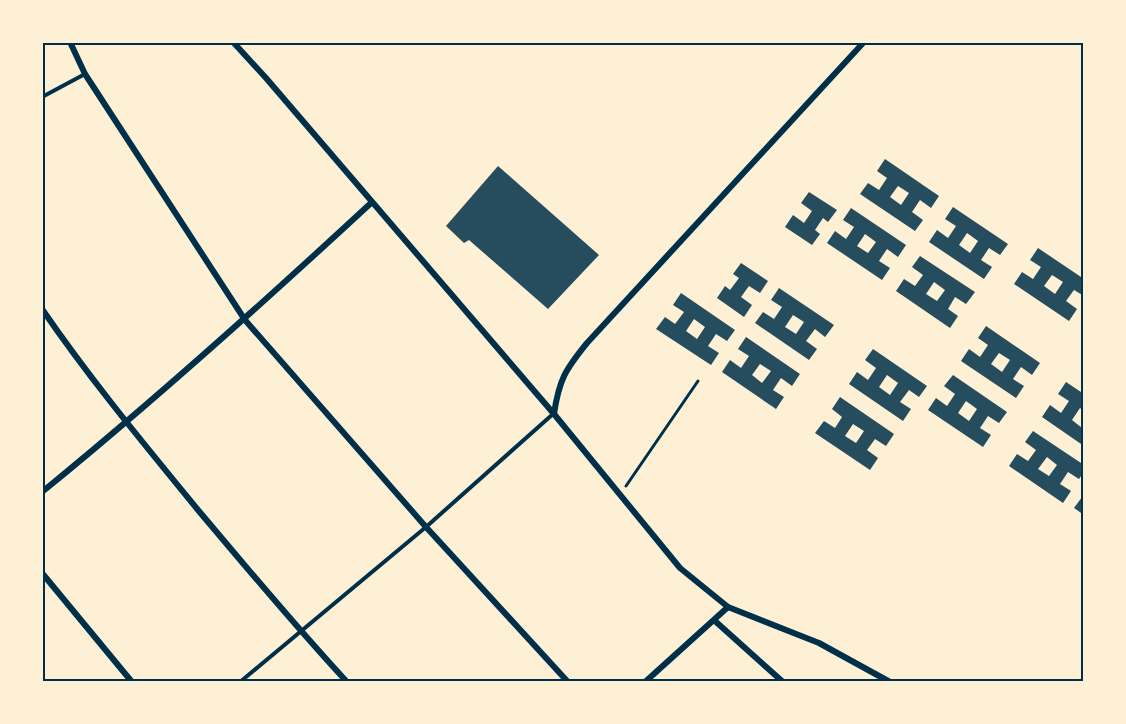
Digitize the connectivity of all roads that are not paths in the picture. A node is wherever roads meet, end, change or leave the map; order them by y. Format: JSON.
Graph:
{"nodes":[{"id":1,"x":70,"y":42,"type":"edge"},
{"id":2,"x":232,"y":42,"type":"edge"},
{"id":3,"x":864,"y":42,"type":"edge"},
{"id":4,"x":85,"y":74,"type":"junction"},
{"id":5,"x":42,"y":97,"type":"edge"},
{"id":6,"x":371,"y":203,"type":"junction"},
{"id":7,"x":42,"y":309,"type":"edge"},
{"id":8,"x":244,"y":320,"type":"junction"},
{"id":9,"x":554,"y":414,"type":"junction"},
{"id":10,"x":127,"y":423,"type":"junction"},
{"id":11,"x":42,"y":492,"type":"edge"},
{"id":12,"x":426,"y":527,"type":"junction"},
{"id":13,"x":42,"y":573,"type":"edge"},
{"id":14,"x":728,"y":608,"type":"junction"},
{"id":15,"x":715,"y":621,"type":"junction"},
{"id":16,"x":300,"y":632,"type":"junction"},
{"id":17,"x":132,"y":682,"type":"edge"},
{"id":18,"x":240,"y":682,"type":"edge"},
{"id":19,"x":347,"y":682,"type":"edge"},
{"id":20,"x":568,"y":682,"type":"edge"},
{"id":21,"x":645,"y":682,"type":"edge"},
{"id":22,"x":783,"y":682,"type":"edge"},
{"id":23,"x":890,"y":682,"type":"edge"}],
"edges":[{"from":1,"to":4,"type":"street"},
{"from":2,"to":6,"type":"street"},
{"from":3,"to":9,"type":"street"},
{"from":4,"to":5,"type":"lane"},
{"from":4,"to":8,"type":"street"},
{"from":6,"to":8,"type":"street"},
{"from":6,"to":9,"type":"street"},
{"from":7,"to":10,"type":"street"},
{"from":8,"to":10,"type":"street"},
{"from":8,"to":12,"type":"street"},
{"from":9,"to":12,"type":"lane"},
{"from":9,"to":14,"type":"street"},
{"from":10,"to":11,"type":"street"},
{"from":10,"to":16,"type":"street"},
{"from":12,"to":16,"type":"lane"},
{"from":12,"to":20,"type":"street"},
{"from":13,"to":17,"type":"street"},
{"from":14,"to":15,"type":"street"},
{"from":14,"to":23,"type":"street"},
{"from":15,"to":21,"type":"street"},
{"from":15,"to":22,"type":"street"},
{"from":16,"to":18,"type":"lane"},
{"from":16,"to":19,"type":"street"}]}
